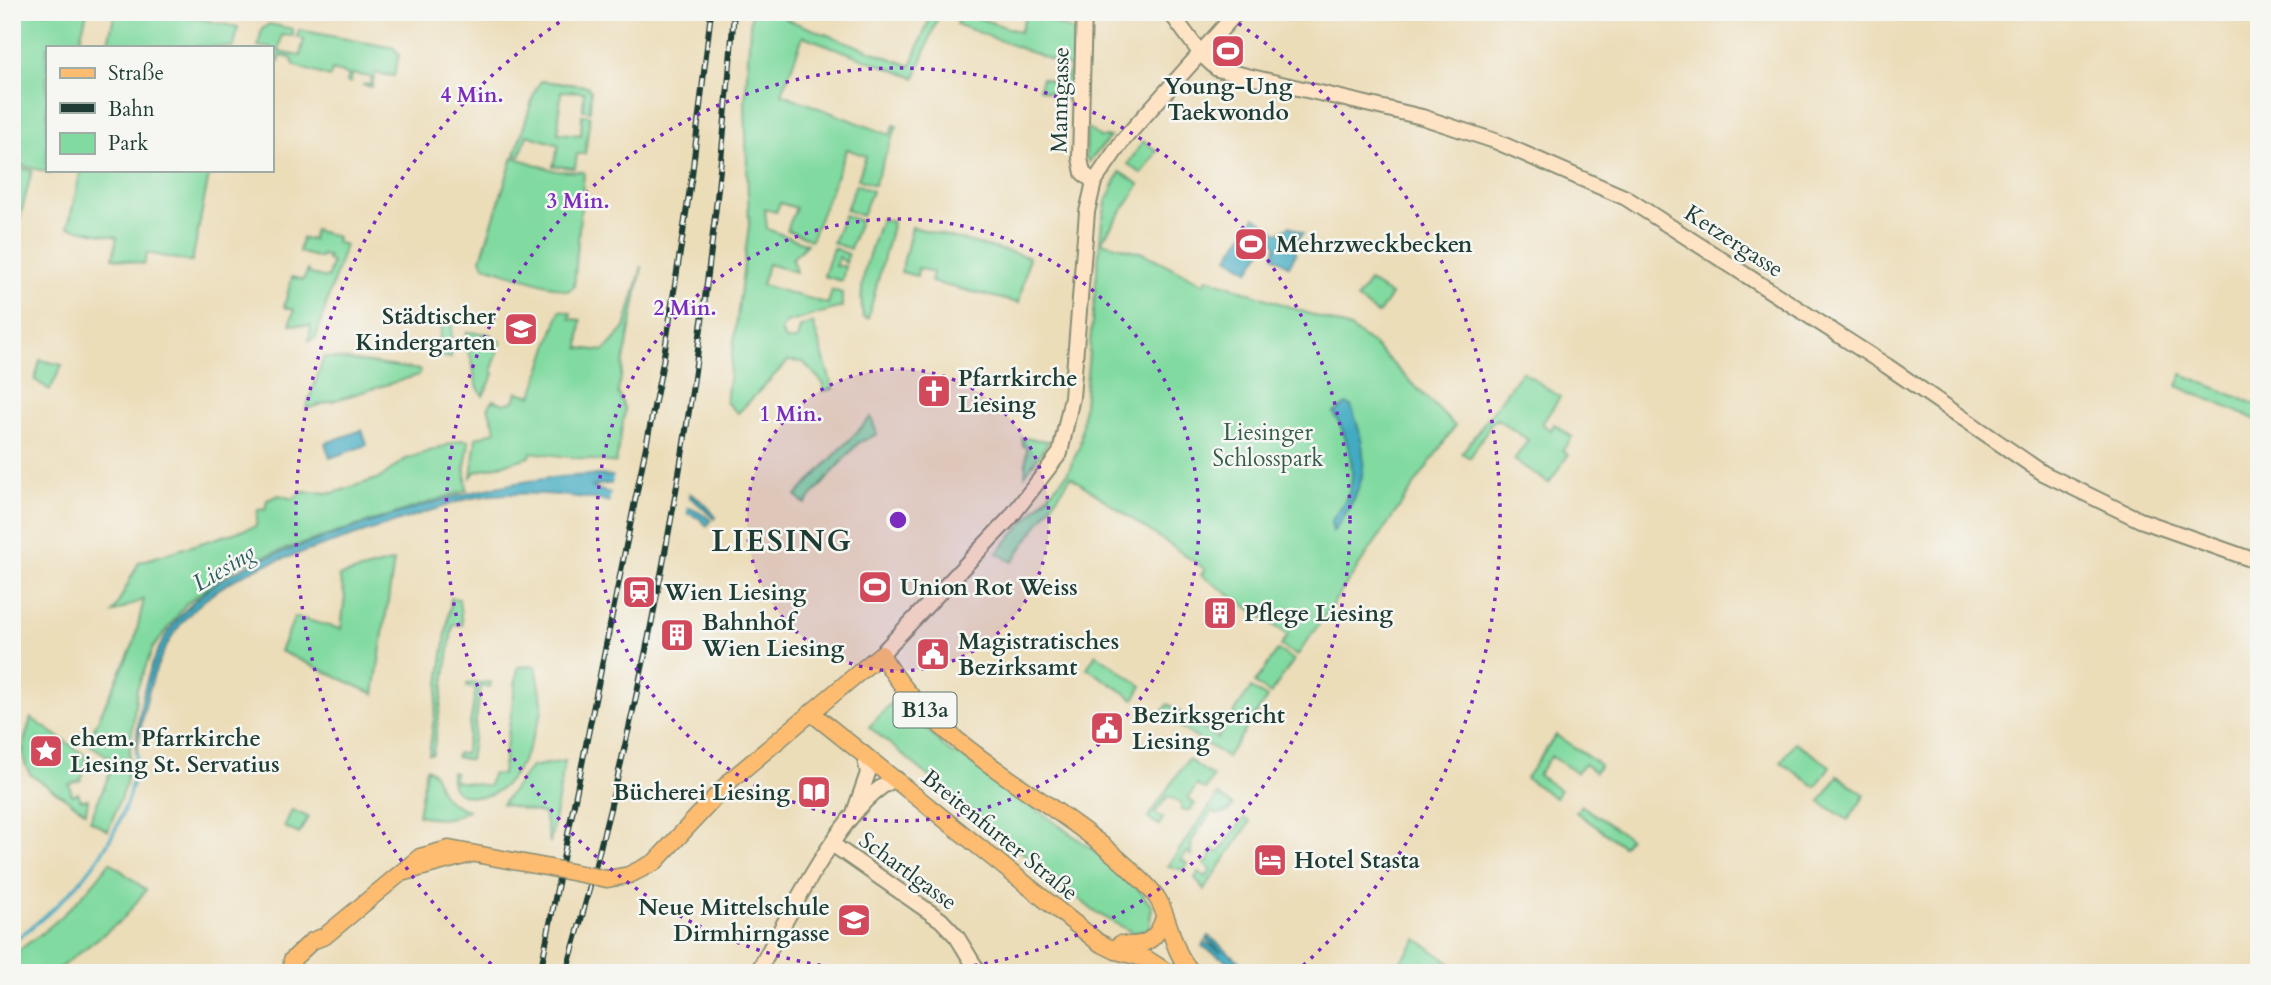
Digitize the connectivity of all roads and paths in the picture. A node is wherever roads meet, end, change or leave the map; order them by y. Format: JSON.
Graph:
{"nodes":[{"id":1,"x":1084,"y":12,"type":"edge"},
{"id":2,"x":1170,"y":12,"type":"edge"},
{"id":3,"x":1237,"y":12,"type":"edge"},
{"id":4,"x":1201,"y":54,"type":"junction"},
{"id":5,"x":1094,"y":182,"type":"junction"},
{"id":6,"x":2259,"y":562,"type":"edge"},
{"id":7,"x":881,"y":654,"type":"junction"},
{"id":8,"x":813,"y":714,"type":"junction"},
{"id":9,"x":864,"y":754,"type":"junction"},
{"id":10,"x":897,"y":779,"type":"junction"},
{"id":11,"x":853,"y":816,"type":"junction"},
{"id":12,"x":832,"y":844,"type":"junction"},
{"id":13,"x":1164,"y":917,"type":"junction"},
{"id":14,"x":1079,"y":928,"type":"junction"},
{"id":15,"x":287,"y":970,"type":"edge"},
{"id":16,"x":757,"y":973,"type":"edge"},
{"id":17,"x":979,"y":973,"type":"edge"},
{"id":18,"x":1169,"y":973,"type":"edge"},
{"id":19,"x":1193,"y":973,"type":"edge"}],
"edges":[{"from":1,"to":5,"type":"main road","name":"Manngasse"},
{"from":2,"to":4,"type":"main road","name":"Ketzergasse"},
{"from":3,"to":4,"type":"main road"},
{"from":4,"to":5,"type":"main road"},
{"from":4,"to":6,"type":"main road","name":"Ketzergasse"},
{"from":5,"to":7,"type":"main road"},
{"from":7,"to":8,"type":"main road"},
{"from":7,"to":13,"type":"main road","number":"B13a"},
{"from":8,"to":9,"type":"main road","name":"Breitenfurter Straße"},
{"from":8,"to":15,"type":"main road","bridge":true},
{"from":9,"to":10,"type":"main road","name":"Breitenfurter Straße"},
{"from":9,"to":11,"type":"main road"},
{"from":10,"to":11,"type":"main road"},
{"from":10,"to":14,"type":"main road","name":"Breitenfurter Straße"},
{"from":11,"to":12,"type":"main road"},
{"from":12,"to":16,"type":"main road"},
{"from":12,"to":17,"type":"main road","name":"Schartlgasse"},
{"from":13,"to":14,"type":"main road"},
{"from":13,"to":19,"type":"main road","number":"B13a"},
{"from":14,"to":18,"type":"main road","name":"Breitenfurter Straße"}]}
